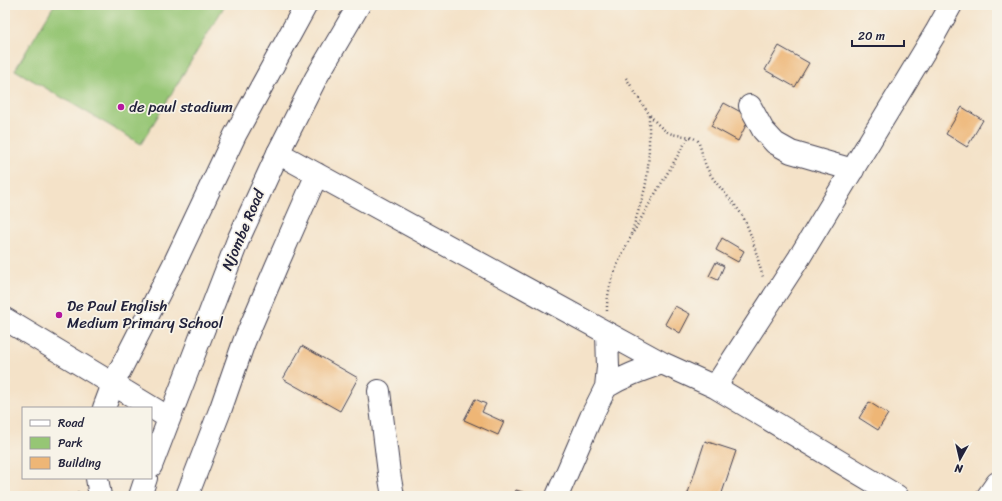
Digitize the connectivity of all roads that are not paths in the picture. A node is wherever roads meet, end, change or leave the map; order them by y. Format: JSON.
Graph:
{"nodes":[{"id":1,"x":306,"y":5,"type":"edge"},
{"id":2,"x":359,"y":5,"type":"edge"},
{"id":3,"x":951,"y":5,"type":"edge"},
{"id":4,"x":750,"y":106,"type":"dead end"},
{"id":5,"x":278,"y":152,"type":"junction"},
{"id":6,"x":853,"y":170,"type":"junction"},
{"id":7,"x":317,"y":174,"type":"junction"},
{"id":8,"x":5,"y":319,"type":"edge"},
{"id":9,"x":607,"y":333,"type":"junction"},
{"id":10,"x":662,"y":363,"type":"junction"},
{"id":11,"x":113,"y":384,"type":"junction"},
{"id":12,"x":715,"y":386,"type":"junction"},
{"id":13,"x":606,"y":387,"type":"junction"},
{"id":14,"x":379,"y":391,"type":"dead end"},
{"id":15,"x":104,"y":407,"type":"edge"},
{"id":16,"x":151,"y":407,"type":"edge"},
{"id":17,"x":152,"y":408,"type":"edge"},
{"id":18,"x":169,"y":418,"type":"junction"},
{"id":19,"x":152,"y":463,"type":"edge"},
{"id":20,"x":97,"y":479,"type":"edge"},
{"id":21,"x":146,"y":479,"type":"edge"},
{"id":22,"x":997,"y":483,"type":"edge"},
{"id":23,"x":100,"y":496,"type":"edge"},
{"id":24,"x":140,"y":496,"type":"edge"},
{"id":25,"x":187,"y":496,"type":"edge"},
{"id":26,"x":393,"y":496,"type":"edge"},
{"id":27,"x":556,"y":496,"type":"edge"},
{"id":28,"x":897,"y":496,"type":"edge"},
{"id":29,"x":988,"y":496,"type":"edge"}],
"edges":[{"from":1,"to":11,"type":"main road"},
{"from":2,"to":5,"type":"main road","name":"Njombe Road"},
{"from":3,"to":6,"type":"main road"},
{"from":4,"to":6,"type":"main road"},
{"from":5,"to":7,"type":"main road"},
{"from":5,"to":18,"type":"main road","name":"Njombe Road"},
{"from":6,"to":12,"type":"main road"},
{"from":7,"to":9,"type":"main road"},
{"from":7,"to":25,"type":"main road"},
{"from":8,"to":11,"type":"main road"},
{"from":9,"to":10,"type":"main road"},
{"from":9,"to":13,"type":"main road"},
{"from":10,"to":12,"type":"main road"},
{"from":10,"to":13,"type":"main road"},
{"from":11,"to":15,"type":"main road"},
{"from":11,"to":16,"type":"main road"},
{"from":12,"to":28,"type":"main road"},
{"from":13,"to":27,"type":"main road"},
{"from":14,"to":26,"type":"main road"},
{"from":17,"to":18,"type":"main road"},
{"from":18,"to":19,"type":"main road","name":"Njombe Road"},
{"from":20,"to":23,"type":"main road"},
{"from":21,"to":24,"type":"main road"},
{"from":22,"to":29,"type":"main road"}]}
